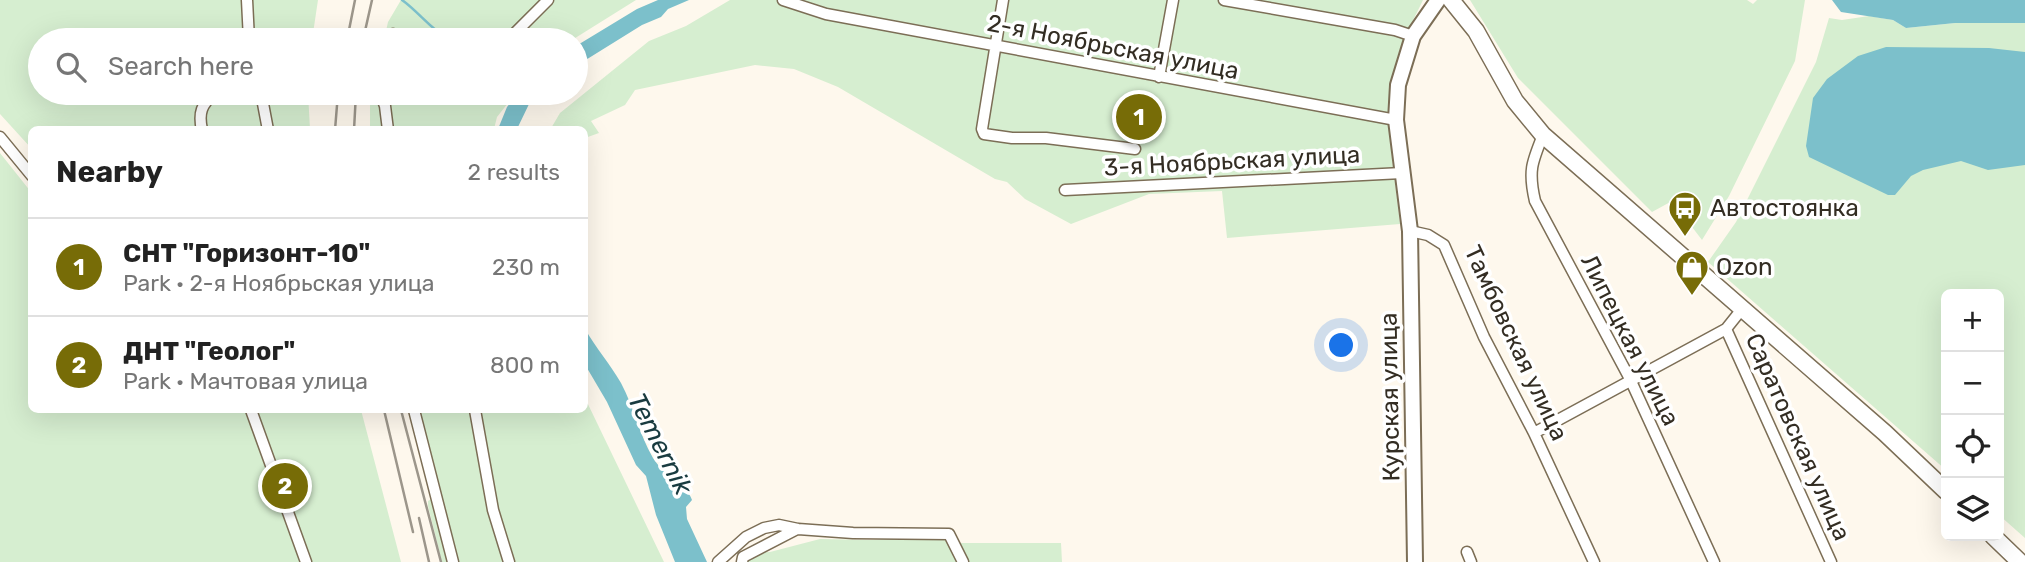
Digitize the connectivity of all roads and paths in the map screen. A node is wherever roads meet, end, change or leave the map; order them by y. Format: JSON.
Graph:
{"nodes":[{"id":1,"x":247,"y":0,"type":"edge"},
{"id":2,"x":548,"y":0,"type":"edge"},
{"id":3,"x":783,"y":0,"type":"edge"},
{"id":4,"x":1003,"y":0,"type":"edge"},
{"id":5,"x":1173,"y":0,"type":"edge"},
{"id":6,"x":1224,"y":0,"type":"edge"},
{"id":7,"x":1438,"y":0,"type":"edge"},
{"id":8,"x":1451,"y":0,"type":"edge"},
{"id":9,"x":249,"y":28,"type":"edge"},
{"id":10,"x":521,"y":28,"type":"edge"},
{"id":11,"x":1413,"y":36,"type":"junction"},
{"id":12,"x":994,"y":46,"type":"junction"},
{"id":13,"x":1159,"y":77,"type":"junction"},
{"id":14,"x":204,"y":105,"type":"edge"},
{"id":15,"x":263,"y":105,"type":"edge"},
{"id":16,"x":385,"y":105,"type":"edge"},
{"id":17,"x":1396,"y":120,"type":"junction"},
{"id":18,"x":201,"y":126,"type":"edge"},
{"id":19,"x":267,"y":126,"type":"edge"},
{"id":20,"x":388,"y":126,"type":"edge"},
{"id":21,"x":1543,"y":135,"type":"junction"},
{"id":22,"x":0,"y":137,"type":"edge"},
{"id":23,"x":1135,"y":149,"type":"dead end"},
{"id":24,"x":28,"y":171,"type":"edge"},
{"id":25,"x":1402,"y":173,"type":"junction"},
{"id":26,"x":1065,"y":190,"type":"dead end"},
{"id":27,"x":1410,"y":231,"type":"junction"},
{"id":28,"x":1742,"y":309,"type":"junction"},
{"id":29,"x":1726,"y":329,"type":"junction"},
{"id":30,"x":1630,"y":379,"type":"junction"},
{"id":31,"x":252,"y":413,"type":"edge"},
{"id":32,"x":415,"y":413,"type":"edge"},
{"id":33,"x":476,"y":413,"type":"edge"},
{"id":34,"x":1534,"y":433,"type":"junction"},
{"id":35,"x":1941,"y":486,"type":"edge"},
{"id":36,"x":798,"y":529,"type":"junction"},
{"id":37,"x":1998,"y":541,"type":"edge"},
{"id":38,"x":306,"y":562,"type":"edge"},
{"id":39,"x":453,"y":562,"type":"edge"},
{"id":40,"x":509,"y":562,"type":"edge"},
{"id":41,"x":718,"y":562,"type":"edge"},
{"id":42,"x":741,"y":562,"type":"edge"},
{"id":43,"x":963,"y":562,"type":"edge"},
{"id":44,"x":1415,"y":562,"type":"edge"},
{"id":45,"x":1594,"y":562,"type":"edge"},
{"id":46,"x":1714,"y":562,"type":"edge"},
{"id":47,"x":1831,"y":562,"type":"edge"},
{"id":48,"x":2020,"y":562,"type":"edge"}],
"edges":[{"from":1,"to":9,"type":"street"},
{"from":2,"to":10,"type":"street"},
{"from":3,"to":12,"type":"street","name":"2-я Ноябрьская улица"},
{"from":4,"to":12,"type":"street"},
{"from":5,"to":13,"type":"street"},
{"from":6,"to":11,"type":"street"},
{"from":7,"to":11,"type":"street"},
{"from":8,"to":21,"type":"main road"},
{"from":11,"to":17,"type":"street"},
{"from":12,"to":13,"type":"street","name":"2-я Ноябрьская улица"},
{"from":12,"to":23,"type":"street"},
{"from":13,"to":17,"type":"street","name":"2-я Ноябрьская улица"},
{"from":14,"to":18,"type":"street"},
{"from":15,"to":19,"type":"street"},
{"from":16,"to":20,"type":"street"},
{"from":17,"to":25,"type":"street"},
{"from":21,"to":28,"type":"main road"},
{"from":21,"to":30,"type":"street","name":"Липецкая улица"},
{"from":22,"to":24,"type":"street"},
{"from":25,"to":26,"type":"street","name":"3-я Ноябрьская улица"},
{"from":25,"to":27,"type":"street"},
{"from":27,"to":34,"type":"street","name":"Тамбовская улица"},
{"from":27,"to":44,"type":"street","name":"Курская улица"},
{"from":28,"to":29,"type":"street"},
{"from":28,"to":35,"type":"main road"},
{"from":29,"to":30,"type":"street"},
{"from":29,"to":47,"type":"street","name":"Саратовская улица"},
{"from":30,"to":34,"type":"street"},
{"from":30,"to":46,"type":"street","name":"Липецкая улица"},
{"from":31,"to":38,"type":"street"},
{"from":32,"to":39,"type":"street"},
{"from":33,"to":40,"type":"street"},
{"from":34,"to":45,"type":"street","name":"Тамбовская улица"},
{"from":36,"to":41,"type":"street"},
{"from":36,"to":42,"type":"street"},
{"from":36,"to":43,"type":"street"},
{"from":37,"to":48,"type":"main road"}]}
